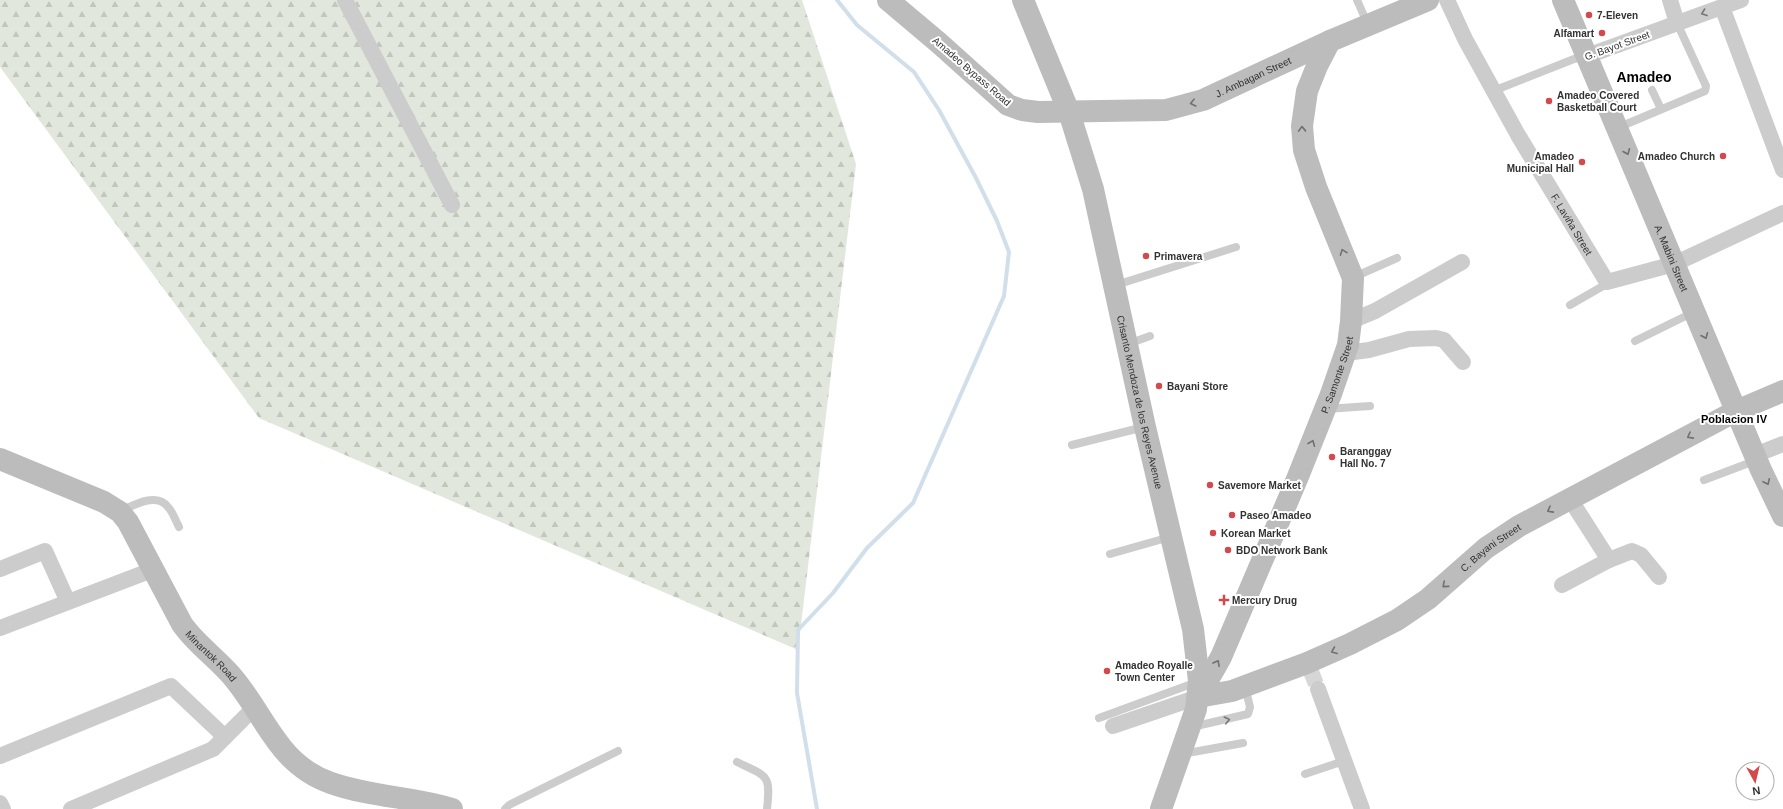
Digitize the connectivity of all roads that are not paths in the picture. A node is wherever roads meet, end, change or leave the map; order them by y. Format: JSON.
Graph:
{"nodes":[{"id":1,"x":345,"y":0,"type":"edge"},
{"id":2,"x":888,"y":0,"type":"edge"},
{"id":3,"x":1023,"y":0,"type":"edge"},
{"id":4,"x":1357,"y":0,"type":"edge"},
{"id":5,"x":1428,"y":0,"type":"edge"},
{"id":6,"x":1447,"y":0,"type":"edge"},
{"id":7,"x":1563,"y":0,"type":"edge"},
{"id":8,"x":1670,"y":0,"type":"edge"},
{"id":9,"x":1741,"y":0,"type":"edge"},
{"id":10,"x":1722,"y":7,"type":"junction"},
{"id":11,"x":1678,"y":23,"type":"junction"},
{"id":12,"x":1368,"y":25,"type":"junction"},
{"id":13,"x":1330,"y":41,"type":"junction"},
{"id":14,"x":1587,"y":56,"type":"junction"},
{"id":15,"x":1652,"y":90,"type":"dead end"},
{"id":16,"x":1493,"y":91,"type":"junction"},
{"id":17,"x":1661,"y":109,"type":"junction"},
{"id":18,"x":1069,"y":112,"type":"junction"},
{"id":19,"x":1617,"y":128,"type":"junction"},
{"id":20,"x":1783,"y":170,"type":"edge"},
{"id":21,"x":452,"y":204,"type":"dead end"},
{"id":22,"x":1783,"y":213,"type":"edge"},
{"id":23,"x":1236,"y":247,"type":"dead end"},
{"id":24,"x":1397,"y":258,"type":"dead end"},
{"id":25,"x":1462,"y":262,"type":"dead end"},
{"id":26,"x":1674,"y":264,"type":"junction"},
{"id":27,"x":1353,"y":278,"type":"junction"},
{"id":28,"x":1611,"y":282,"type":"junction"},
{"id":29,"x":1115,"y":286,"type":"junction"},
{"id":30,"x":1570,"y":305,"type":"dead end"},
{"id":31,"x":1694,"y":311,"type":"junction"},
{"id":32,"x":1351,"y":321,"type":"junction"},
{"id":33,"x":1150,"y":336,"type":"dead end"},
{"id":34,"x":1635,"y":341,"type":"dead end"},
{"id":35,"x":1128,"y":344,"type":"junction"},
{"id":36,"x":1346,"y":353,"type":"junction"},
{"id":37,"x":1463,"y":362,"type":"dead end"},
{"id":38,"x":1783,"y":391,"type":"edge"},
{"id":39,"x":1370,"y":406,"type":"dead end"},
{"id":40,"x":1326,"y":409,"type":"junction"},
{"id":41,"x":1736,"y":411,"type":"junction"},
{"id":42,"x":1145,"y":427,"type":"junction"},
{"id":43,"x":1783,"y":444,"type":"edge"},
{"id":44,"x":1072,"y":445,"type":"dead end"},
{"id":45,"x":1756,"y":458,"type":"junction"},
{"id":46,"x":0,"y":459,"type":"edge"},
{"id":47,"x":1704,"y":480,"type":"dead end"},
{"id":48,"x":1570,"y":499,"type":"junction"},
{"id":49,"x":120,"y":512,"type":"junction"},
{"id":50,"x":1783,"y":516,"type":"edge"},
{"id":51,"x":179,"y":527,"type":"dead end"},
{"id":52,"x":1171,"y":537,"type":"junction"},
{"id":53,"x":1110,"y":554,"type":"dead end"},
{"id":54,"x":1609,"y":560,"type":"junction"},
{"id":55,"x":0,"y":569,"type":"edge"},
{"id":56,"x":152,"y":570,"type":"junction"},
{"id":57,"x":1659,"y":577,"type":"dead end"},
{"id":58,"x":1562,"y":586,"type":"dead end"},
{"id":59,"x":68,"y":602,"type":"junction"},
{"id":60,"x":0,"y":628,"type":"edge"},
{"id":61,"x":1244,"y":686,"type":"junction"},
{"id":62,"x":1199,"y":689,"type":"junction"},
{"id":63,"x":1318,"y":689,"type":"tunnel mouth"},
{"id":64,"x":254,"y":708,"type":"junction"},
{"id":65,"x":1099,"y":718,"type":"dead end"},
{"id":66,"x":1113,"y":726,"type":"dead end"},
{"id":67,"x":1189,"y":728,"type":"junction"},
{"id":68,"x":225,"y":737,"type":"junction"},
{"id":69,"x":1243,"y":744,"type":"dead end"},
{"id":70,"x":618,"y":751,"type":"dead end"},
{"id":71,"x":1179,"y":754,"type":"junction"},
{"id":72,"x":0,"y":756,"type":"edge"},
{"id":73,"x":1344,"y":761,"type":"junction"},
{"id":74,"x":737,"y":762,"type":"dead end"},
{"id":75,"x":1305,"y":774,"type":"dead end"},
{"id":76,"x":0,"y":803,"type":"edge"},
{"id":77,"x":3,"y":809,"type":"edge"},
{"id":78,"x":70,"y":809,"type":"edge"},
{"id":79,"x":452,"y":809,"type":"edge"},
{"id":80,"x":506,"y":809,"type":"edge"},
{"id":81,"x":768,"y":809,"type":"edge"},
{"id":82,"x":1161,"y":809,"type":"edge"},
{"id":83,"x":1362,"y":809,"type":"edge"}],
"edges":[{"from":1,"to":21,"type":"street"},
{"from":2,"to":18,"type":"street","name":"Amadeo Bypass Road"},
{"from":3,"to":18,"type":"street","name":"Crisanto Mendoza de los Reyes Avenue"},
{"from":4,"to":12,"type":"lane"},
{"from":5,"to":12,"type":"street","name":"J. Ambagan Street"},
{"from":6,"to":16,"type":"street","name":"F. Laviña Street"},
{"from":7,"to":14,"type":"street","name":"A. Mabini Street"},
{"from":8,"to":11,"type":"street"},
{"from":9,"to":10,"type":"street","name":"G. Bayot Street"},
{"from":10,"to":11,"type":"street","name":"G. Bayot Street","one_way":true},
{"from":10,"to":20,"type":"street"},
{"from":11,"to":14,"type":"street","name":"G. Bayot Street"},
{"from":11,"to":17,"type":"lane"},
{"from":12,"to":13,"type":"street","name":"J. Ambagan Street"},
{"from":13,"to":18,"type":"street","name":"J. Ambagan Street","one_way":true},
{"from":27,"to":13,"type":"street","name":"P. Samonte Street","one_way":true},
{"from":14,"to":16,"type":"lane","name":"G. Bayot Street"},
{"from":14,"to":19,"type":"street","name":"A. Mabini Street"},
{"from":15,"to":17,"type":"lane"},
{"from":16,"to":28,"type":"street","name":"F. Laviña Street"},
{"from":17,"to":19,"type":"lane"},
{"from":18,"to":29,"type":"street","name":"Crisanto Mendoza de los Reyes Avenue"},
{"from":19,"to":26,"type":"street","name":"A. Mabini Street","one_way":true},
{"from":22,"to":26,"type":"street"},
{"from":23,"to":29,"type":"lane"},
{"from":24,"to":27,"type":"lane"},
{"from":25,"to":32,"type":"street"},
{"from":26,"to":28,"type":"street"},
{"from":26,"to":31,"type":"street","name":"A. Mabini Street"},
{"from":27,"to":32,"type":"street","name":"P. Samonte Street"},
{"from":28,"to":30,"type":"lane"},
{"from":29,"to":35,"type":"street","name":"Crisanto Mendoza de los Reyes Avenue"},
{"from":31,"to":34,"type":"lane"},
{"from":31,"to":41,"type":"street","name":"A. Mabini Street","one_way":true},
{"from":32,"to":36,"type":"street","name":"P. Samonte Street"},
{"from":33,"to":35,"type":"lane"},
{"from":35,"to":42,"type":"street","name":"Crisanto Mendoza de los Reyes Avenue"},
{"from":36,"to":37,"type":"street"},
{"from":36,"to":40,"type":"street","name":"P. Samonte Street"},
{"from":38,"to":41,"type":"street","name":"C. Bayani Street"},
{"from":39,"to":40,"type":"lane"},
{"from":62,"to":40,"type":"street","name":"P. Samonte Street","one_way":true},
{"from":41,"to":45,"type":"street","name":"A. Mabini Street"},
{"from":41,"to":48,"type":"street","name":"C. Bayani Street","one_way":true},
{"from":42,"to":44,"type":"lane"},
{"from":42,"to":52,"type":"street","name":"Crisanto Mendoza de los Reyes Avenue"},
{"from":43,"to":45,"type":"street"},
{"from":45,"to":47,"type":"lane"},
{"from":45,"to":50,"type":"street","name":"A. Mabini Street","one_way":true},
{"from":46,"to":49,"type":"street","name":"Minantok Road"},
{"from":48,"to":54,"type":"street"},
{"from":48,"to":61,"type":"street","name":"C. Bayani Street","one_way":true},
{"from":49,"to":51,"type":"lane"},
{"from":49,"to":56,"type":"street","name":"Minantok Road"},
{"from":52,"to":53,"type":"lane"},
{"from":52,"to":62,"type":"street","name":"Crisanto Mendoza de los Reyes Avenue"},
{"from":54,"to":57,"type":"street"},
{"from":54,"to":58,"type":"street"},
{"from":55,"to":59,"type":"street"},
{"from":56,"to":59,"type":"street"},
{"from":56,"to":64,"type":"street","name":"Minantok Road"},
{"from":59,"to":60,"type":"street"},
{"from":61,"to":62,"type":"street","name":"C. Bayani Street"},
{"from":67,"to":61,"type":"lane","one_way":true},
{"from":62,"to":65,"type":"lane"},
{"from":62,"to":66,"type":"street"},
{"from":62,"to":67,"type":"street","name":"Crisanto Mendoza de los Reyes Avenue"},
{"from":63,"to":73,"type":"street"},
{"from":64,"to":68,"type":"street"},
{"from":64,"to":79,"type":"street","name":"Minantok Road"},
{"from":67,"to":71,"type":"street","name":"Crisanto Mendoza de los Reyes Avenue"},
{"from":68,"to":72,"type":"street"},
{"from":68,"to":78,"type":"street"},
{"from":69,"to":71,"type":"lane"},
{"from":70,"to":80,"type":"lane"},
{"from":71,"to":82,"type":"street","name":"Crisanto Mendoza de los Reyes Avenue"},
{"from":73,"to":75,"type":"lane"},
{"from":73,"to":83,"type":"street"},
{"from":74,"to":81,"type":"lane"},
{"from":76,"to":77,"type":"street"}]}
